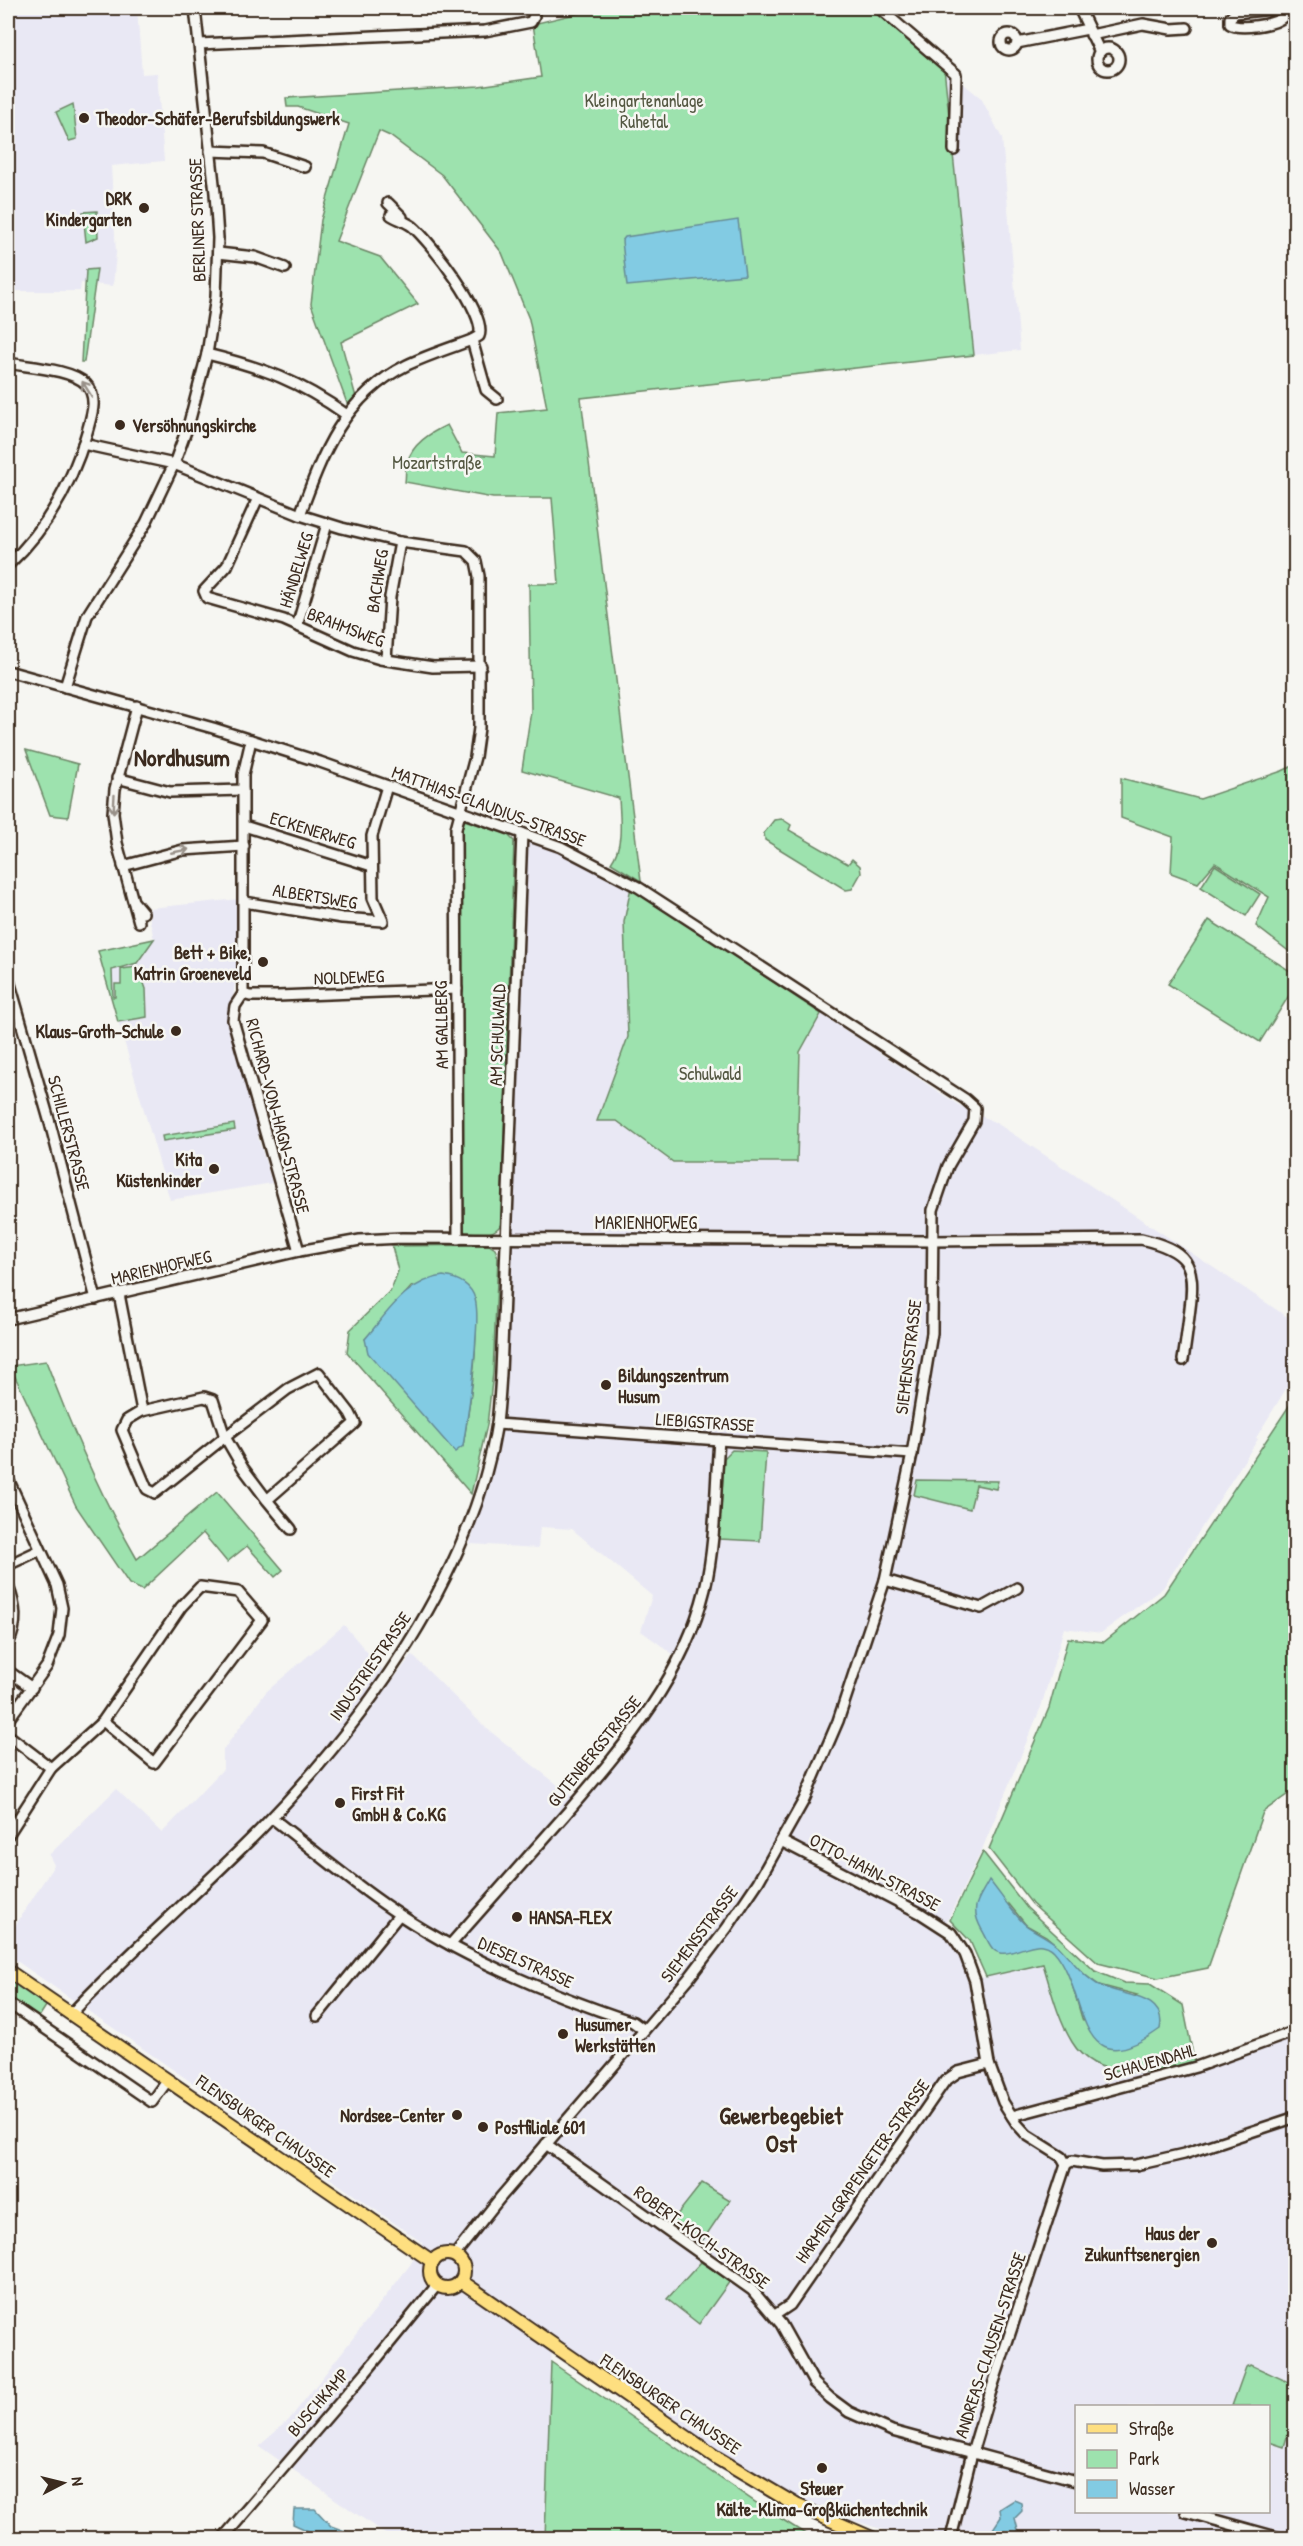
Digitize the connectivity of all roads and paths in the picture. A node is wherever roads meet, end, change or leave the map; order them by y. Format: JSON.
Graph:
{"nodes":[{"id":1,"x":195,"y":8,"type":"edge"},
{"id":2,"x":533,"y":8,"type":"edge"},
{"id":3,"x":879,"y":8,"type":"edge"},
{"id":4,"x":1079,"y":8,"type":"edge"},
{"id":5,"x":1280,"y":8,"type":"edge"},
{"id":6,"x":1287,"y":8,"type":"edge"},
{"id":7,"x":1187,"y":28,"type":"dead end"},
{"id":8,"x":1089,"y":32,"type":"junction"},
{"id":9,"x":1017,"y":43,"type":"dead end"},
{"id":10,"x":199,"y":44,"type":"junction"},
{"id":11,"x":1100,"y":52,"type":"dead end"},
{"id":12,"x":954,"y":150,"type":"dead end"},
{"id":13,"x":210,"y":151,"type":"junction"},
{"id":14,"x":305,"y":167,"type":"dead end"},
{"id":15,"x":388,"y":203,"type":"dead end"},
{"id":16,"x":391,"y":215,"type":"dead end"},
{"id":17,"x":410,"y":225,"type":"junction"},
{"id":18,"x":218,"y":253,"type":"junction"},
{"id":19,"x":285,"y":268,"type":"dead end"},
{"id":20,"x":472,"y":340,"type":"junction"},
{"id":21,"x":207,"y":354,"type":"junction"},
{"id":22,"x":8,"y":363,"type":"edge"},
{"id":23,"x":497,"y":399,"type":"dead end"},
{"id":24,"x":347,"y":415,"type":"junction"},
{"id":25,"x":83,"y":444,"type":"junction"},
{"id":26,"x":174,"y":464,"type":"junction"},
{"id":27,"x":258,"y":498,"type":"junction"},
{"id":28,"x":300,"y":515,"type":"junction"},
{"id":29,"x":327,"y":524,"type":"junction"},
{"id":30,"x":400,"y":542,"type":"junction"},
{"id":31,"x":8,"y":565,"type":"edge"},
{"id":32,"x":297,"y":626,"type":"junction"},
{"id":33,"x":387,"y":660,"type":"junction"},
{"id":34,"x":481,"y":666,"type":"junction"},
{"id":35,"x":8,"y":671,"type":"edge"},
{"id":36,"x":65,"y":687,"type":"junction"},
{"id":37,"x":137,"y":706,"type":"junction"},
{"id":38,"x":251,"y":740,"type":"junction"},
{"id":39,"x":117,"y":778,"type":"junction"},
{"id":40,"x":387,"y":786,"type":"junction"},
{"id":41,"x":243,"y":790,"type":"junction"},
{"id":42,"x":460,"y":812,"type":"junction"},
{"id":43,"x":244,"y":826,"type":"junction"},
{"id":44,"x":522,"y":833,"type":"junction"},
{"id":45,"x":244,"y":846,"type":"junction"},
{"id":46,"x":123,"y":866,"type":"junction"},
{"id":47,"x":372,"y":866,"type":"junction"},
{"id":48,"x":244,"y":902,"type":"junction"},
{"id":49,"x":141,"y":917,"type":"dead end"},
{"id":50,"x":8,"y":977,"type":"edge"},
{"id":51,"x":457,"y":989,"type":"junction"},
{"id":52,"x":243,"y":994,"type":"junction"},
{"id":53,"x":975,"y":1108,"type":"joint"},
{"id":54,"x":458,"y":1239,"type":"junction"},
{"id":55,"x":506,"y":1239,"type":"junction"},
{"id":56,"x":932,"y":1241,"type":"junction"},
{"id":57,"x":299,"y":1251,"type":"junction"},
{"id":58,"x":119,"y":1294,"type":"junction"},
{"id":59,"x":96,"y":1299,"type":"junction"},
{"id":60,"x":8,"y":1319,"type":"edge"},
{"id":61,"x":1183,"y":1360,"type":"dead end"},
{"id":62,"x":142,"y":1411,"type":"junction"},
{"id":63,"x":497,"y":1424,"type":"junction"},
{"id":64,"x":225,"y":1437,"type":"junction"},
{"id":65,"x":719,"y":1440,"type":"junction"},
{"id":66,"x":912,"y":1454,"type":"junction"},
{"id":67,"x":8,"y":1479,"type":"edge"},
{"id":68,"x":267,"y":1500,"type":"junction"},
{"id":69,"x":291,"y":1529,"type":"dead end"},
{"id":70,"x":40,"y":1550,"type":"junction"},
{"id":71,"x":8,"y":1564,"type":"edge"},
{"id":72,"x":885,"y":1580,"type":"junction"},
{"id":73,"x":8,"y":1586,"type":"edge"},
{"id":74,"x":1017,"y":1588,"type":"dead end"},
{"id":75,"x":8,"y":1644,"type":"edge"},
{"id":76,"x":8,"y":1671,"type":"edge"},
{"id":77,"x":32,"y":1688,"type":"junction"},
{"id":78,"x":8,"y":1720,"type":"edge"},
{"id":79,"x":103,"y":1721,"type":"junction"},
{"id":80,"x":8,"y":1735,"type":"edge"},
{"id":81,"x":51,"y":1768,"type":"junction"},
{"id":82,"x":272,"y":1818,"type":"junction"},
{"id":83,"x":8,"y":1835,"type":"edge"},
{"id":84,"x":782,"y":1841,"type":"junction"},
{"id":85,"x":399,"y":1915,"type":"junction"},
{"id":86,"x":450,"y":1945,"type":"junction"},
{"id":87,"x":8,"y":1971,"type":"edge"},
{"id":88,"x":8,"y":2003,"type":"edge"},
{"id":89,"x":70,"y":2014,"type":"junction"},
{"id":90,"x":317,"y":2016,"type":"dead end"},
{"id":91,"x":644,"y":2030,"type":"junction"},
{"id":92,"x":1296,"y":2031,"type":"edge"},
{"id":93,"x":989,"y":2064,"type":"junction"},
{"id":94,"x":168,"y":2080,"type":"junction"},
{"id":95,"x":1012,"y":2116,"type":"junction"},
{"id":96,"x":1296,"y":2117,"type":"edge"},
{"id":97,"x":546,"y":2144,"type":"junction"},
{"id":98,"x":1066,"y":2164,"type":"junction"},
{"id":99,"x":454,"y":2256,"type":"junction"},
{"id":100,"x":433,"y":2262,"type":"junction"},
{"id":101,"x":461,"y":2281,"type":"junction"},
{"id":102,"x":437,"y":2285,"type":"junction"},
{"id":103,"x":776,"y":2315,"type":"junction"},
{"id":104,"x":972,"y":2453,"type":"junction"},
{"id":105,"x":1075,"y":2480,"type":"edge"},
{"id":106,"x":1193,"y":2513,"type":"edge"},
{"id":107,"x":223,"y":2538,"type":"edge"},
{"id":108,"x":872,"y":2538,"type":"edge"},
{"id":109,"x":951,"y":2538,"type":"edge"},
{"id":110,"x":1280,"y":2538,"type":"edge"}],
"edges":[{"from":1,"to":10,"type":"street","name":"BERLINER STRASSE"},
{"from":2,"to":10,"type":"street"},
{"from":3,"to":12,"type":"street"},
{"from":4,"to":8,"type":"street"},
{"from":5,"to":6,"type":"street"},
{"from":7,"to":8,"type":"street"},
{"from":8,"to":9,"type":"street"},
{"from":8,"to":11,"type":"street"},
{"from":10,"to":13,"type":"street","name":"BERLINER STRASSE"},
{"from":13,"to":14,"type":"street"},
{"from":13,"to":18,"type":"street","name":"BERLINER STRASSE"},
{"from":15,"to":17,"type":"street"},
{"from":16,"to":17,"type":"street"},
{"from":17,"to":20,"type":"street"},
{"from":18,"to":19,"type":"street"},
{"from":18,"to":21,"type":"street","name":"BERLINER STRASSE"},
{"from":20,"to":23,"type":"street"},
{"from":20,"to":24,"type":"street"},
{"from":21,"to":24,"type":"street"},
{"from":21,"to":26,"type":"street","name":"BERLINER STRASSE"},
{"from":25,"to":22,"type":"street","one_way":true},
{"from":24,"to":28,"type":"street"},
{"from":25,"to":26,"type":"street"},
{"from":25,"to":31,"type":"street"},
{"from":26,"to":27,"type":"street"},
{"from":26,"to":36,"type":"street","name":"BERLINER STRASSE"},
{"from":27,"to":28,"type":"street"},
{"from":27,"to":32,"type":"street","name":"BRAHMSWEG"},
{"from":28,"to":29,"type":"street"},
{"from":29,"to":30,"type":"street"},
{"from":29,"to":32,"type":"street","name":"HÄNDELWEG"},
{"from":30,"to":33,"type":"street","name":"BACHWEG"},
{"from":30,"to":34,"type":"street"},
{"from":32,"to":33,"type":"street","name":"BRAHMSWEG"},
{"from":33,"to":34,"type":"street","name":"BRAHMSWEG"},
{"from":34,"to":42,"type":"street"},
{"from":35,"to":36,"type":"street","name":"MATTHIAS-CLAUDIUS-STRASSE"},
{"from":36,"to":37,"type":"street","name":"MATTHIAS-CLAUDIUS-STRASSE"},
{"from":37,"to":38,"type":"street","name":"MATTHIAS-CLAUDIUS-STRASSE"},
{"from":37,"to":39,"type":"street"},
{"from":38,"to":40,"type":"street","name":"MATTHIAS-CLAUDIUS-STRASSE"},
{"from":38,"to":41,"type":"street","name":"RICHARD-VON-HAGN-STRASSE"},
{"from":39,"to":41,"type":"street"},
{"from":39,"to":46,"type":"street","one_way":true},
{"from":40,"to":42,"type":"street","name":"MATTHIAS-CLAUDIUS-STRASSE"},
{"from":40,"to":47,"type":"street"},
{"from":41,"to":43,"type":"street","name":"RICHARD-VON-HAGN-STRASSE"},
{"from":42,"to":44,"type":"street","name":"MATTHIAS-CLAUDIUS-STRASSE"},
{"from":42,"to":51,"type":"street","name":"AM GALLBERG"},
{"from":43,"to":45,"type":"street","name":"RICHARD-VON-HAGN-STRASSE"},
{"from":43,"to":47,"type":"street","name":"ECKENERWEG"},
{"from":44,"to":53,"type":"street","name":"MATTHIAS-CLAUDIUS-STRASSE"},
{"from":44,"to":55,"type":"street","name":"AM SCHULWALD"},
{"from":46,"to":45,"type":"street","one_way":true},
{"from":45,"to":48,"type":"street","name":"RICHARD-VON-HAGN-STRASSE"},
{"from":46,"to":49,"type":"street"},
{"from":47,"to":48,"type":"street","name":"ALBERTSWEG"},
{"from":48,"to":52,"type":"street","name":"RICHARD-VON-HAGN-STRASSE"},
{"from":50,"to":59,"type":"street","name":"SCHILLERSTRASSE"},
{"from":51,"to":52,"type":"street","name":"NOLDEWEG"},
{"from":51,"to":54,"type":"street","name":"AM GALLBERG"},
{"from":52,"to":57,"type":"street","name":"RICHARD-VON-HAGN-STRASSE"},
{"from":53,"to":56,"type":"street","name":"SIEMENSSTRASSE"},
{"from":54,"to":55,"type":"street","name":"MARIENHOFWEG"},
{"from":54,"to":57,"type":"street","name":"MARIENHOFWEG"},
{"from":55,"to":56,"type":"street","name":"MARIENHOFWEG"},
{"from":55,"to":63,"type":"street","name":"INDUSTRIESTRASSE"},
{"from":56,"to":61,"type":"street","name":"MARIENHOFWEG"},
{"from":56,"to":66,"type":"street","name":"SIEMENSSTRASSE"},
{"from":57,"to":58,"type":"street","name":"MARIENHOFWEG"},
{"from":58,"to":59,"type":"street","name":"MARIENHOFWEG"},
{"from":58,"to":62,"type":"street"},
{"from":59,"to":60,"type":"street","name":"MARIENHOFWEG"},
{"from":62,"to":64,"type":"street"},
{"from":62,"to":64,"type":"street"},
{"from":63,"to":65,"type":"street","name":"LIEBIGSTRASSE"},
{"from":63,"to":82,"type":"street","name":"INDUSTRIESTRASSE"},
{"from":64,"to":68,"type":"street"},
{"from":64,"to":68,"type":"street"},
{"from":65,"to":66,"type":"street","name":"LIEBIGSTRASSE"},
{"from":65,"to":86,"type":"street","name":"GUTENBERGSTRASSE"},
{"from":66,"to":72,"type":"street","name":"SIEMENSSTRASSE"},
{"from":67,"to":70,"type":"street"},
{"from":68,"to":69,"type":"street"},
{"from":70,"to":71,"type":"street"},
{"from":70,"to":77,"type":"street"},
{"from":72,"to":74,"type":"street"},
{"from":72,"to":84,"type":"street","name":"SIEMENSSTRASSE"},
{"from":73,"to":75,"type":"street"},
{"from":76,"to":77,"type":"street"},
{"from":77,"to":78,"type":"street"},
{"from":79,"to":79,"type":"street"},
{"from":79,"to":81,"type":"street"},
{"from":80,"to":81,"type":"street"},
{"from":81,"to":83,"type":"street"},
{"from":82,"to":85,"type":"street","name":"DIESELSTRASSE"},
{"from":82,"to":89,"type":"street","name":"INDUSTRIESTRASSE"},
{"from":84,"to":91,"type":"street","name":"SIEMENSSTRASSE"},
{"from":84,"to":93,"type":"street","name":"OTTO-HAHN-STRASSE"},
{"from":85,"to":86,"type":"street","name":"DIESELSTRASSE"},
{"from":85,"to":90,"type":"street"},
{"from":86,"to":91,"type":"street","name":"DIESELSTRASSE"},
{"from":87,"to":89,"type":"main road","name":"FLENSBURGER CHAUSSEE"},
{"from":88,"to":94,"type":"street","name":"FLENSBURGER CHAUSSEE"},
{"from":89,"to":94,"type":"main road","name":"FLENSBURGER CHAUSSEE"},
{"from":91,"to":97,"type":"street","name":"SIEMENSSTRASSE"},
{"from":92,"to":95,"type":"street","name":"SCHAUENDAHL"},
{"from":93,"to":95,"type":"street","name":"OTTO-HAHN-STRASSE"},
{"from":93,"to":103,"type":"street","name":"HARMEN-GRAPENGETER-STRASSE"},
{"from":94,"to":100,"type":"main road","name":"FLENSBURGER CHAUSSEE"},
{"from":95,"to":98,"type":"street","name":"OTTO-HAHN-STRASSE"},
{"from":96,"to":98,"type":"street"},
{"from":97,"to":99,"type":"street","name":"SIEMENSSTRASSE"},
{"from":97,"to":103,"type":"street","name":"ROBERT-KOCH-STRASSE"},
{"from":98,"to":104,"type":"street","name":"ANDREAS-CLAUSEN-STRASSE"},
{"from":99,"to":100,"type":"main road"},
{"from":99,"to":101,"type":"main road"},
{"from":100,"to":102,"type":"main road"},
{"from":101,"to":102,"type":"main road"},
{"from":101,"to":108,"type":"main road","name":"FLENSBURGER CHAUSSEE"},
{"from":102,"to":107,"type":"street","name":"BUSCHKAMP"},
{"from":103,"to":104,"type":"street","name":"ROBERT-KOCH-STRASSE"},
{"from":104,"to":105,"type":"street","name":"ROBERT-KOCH-STRASSE"},
{"from":104,"to":109,"type":"street","name":"ANDREAS-CLAUSEN-STRASSE"},
{"from":106,"to":110,"type":"street"}]}
